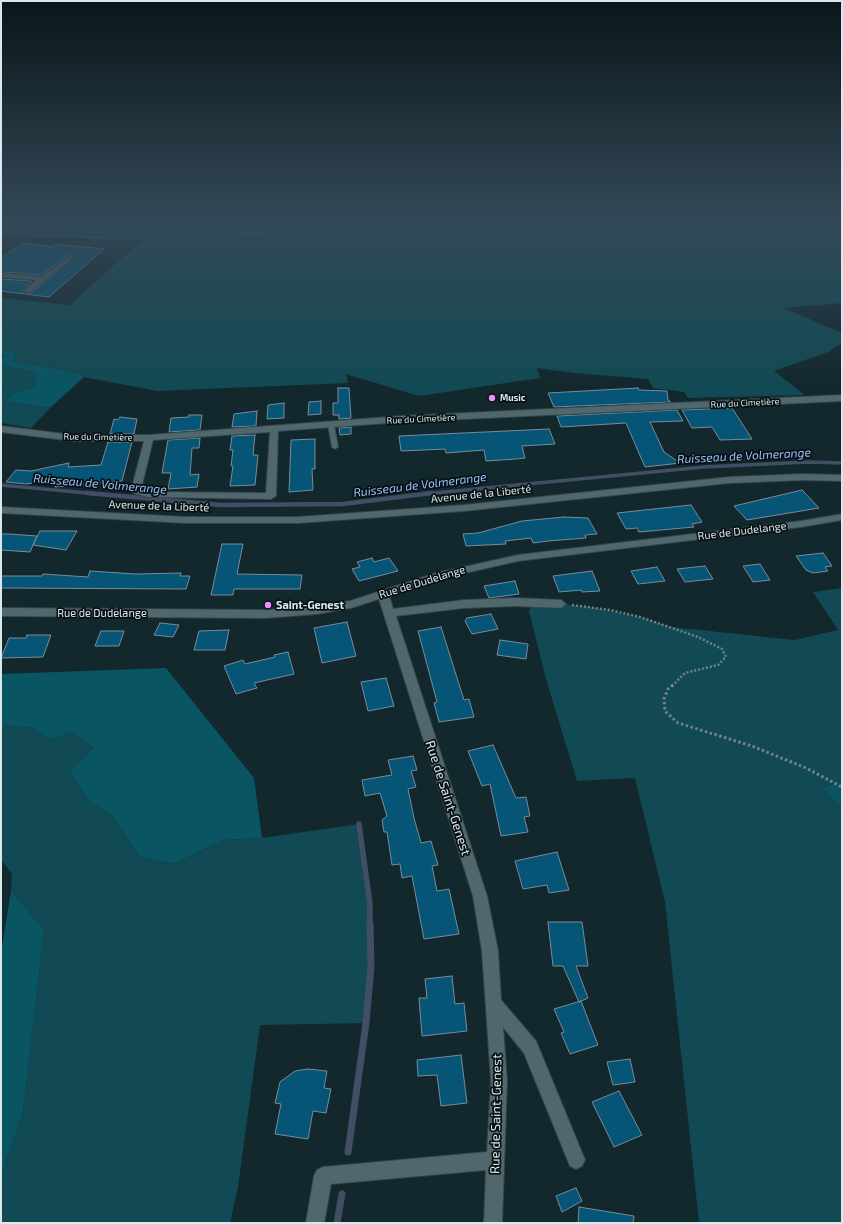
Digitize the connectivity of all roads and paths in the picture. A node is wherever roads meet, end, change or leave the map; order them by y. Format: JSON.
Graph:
{"nodes":[{"id":1,"x":48,"y":274,"type":"edge"},
{"id":2,"x":1,"y":275,"type":"edge"},
{"id":3,"x":42,"y":279,"type":"junction"},
{"id":4,"x":28,"y":291,"type":"dead end"},
{"id":5,"x":842,"y":398,"type":"edge"},
{"id":6,"x":331,"y":425,"type":"junction"},
{"id":7,"x":1,"y":429,"type":"edge"},
{"id":8,"x":274,"y":430,"type":"junction"},
{"id":9,"x":148,"y":438,"type":"junction"},
{"id":10,"x":334,"y":447,"type":"dead end"},
{"id":11,"x":842,"y":478,"type":"edge"},
{"id":12,"x":1,"y":510,"type":"edge"},
{"id":13,"x":842,"y":517,"type":"edge"},
{"id":14,"x":383,"y":594,"type":"junction"},
{"id":15,"x":561,"y":604,"type":"joint"},
{"id":16,"x":1,"y":612,"type":"edge"},
{"id":17,"x":389,"y":613,"type":"junction"},
{"id":18,"x":842,"y":787,"type":"edge"},
{"id":19,"x":495,"y":1005,"type":"junction"},
{"id":20,"x":495,"y":1160,"type":"junction"},
{"id":21,"x":576,"y":1160,"type":"dead end"},
{"id":22,"x":315,"y":1223,"type":"edge"},
{"id":23,"x":492,"y":1223,"type":"edge"}],
"edges":[{"from":1,"to":3,"type":"street"},
{"from":2,"to":3,"type":"street"},
{"from":3,"to":4,"type":"street"},
{"from":5,"to":6,"type":"street","name":"Rue du Cimetière"},
{"from":6,"to":8,"type":"street","name":"Rue du Cimetière"},
{"from":6,"to":10,"type":"lane"},
{"from":7,"to":9,"type":"street","name":"Rue du Cimetière"},
{"from":8,"to":9,"type":"street","name":"Rue du Cimetière"},
{"from":8,"to":9,"type":"street"},
{"from":11,"to":12,"type":"street","name":"Avenue de la Liberté"},
{"from":13,"to":14,"type":"street","name":"Rue de Dudelange"},
{"from":14,"to":16,"type":"street","name":"Rue de Dudelange"},
{"from":14,"to":17,"type":"street","name":"Rue de Saint-Genest"},
{"from":15,"to":17,"type":"street"},
{"from":15,"to":18,"type":"path"},
{"from":17,"to":19,"type":"street","name":"Rue de Saint-Genest"},
{"from":19,"to":20,"type":"street","name":"Rue de Saint-Genest"},
{"from":19,"to":21,"type":"street"},
{"from":20,"to":22,"type":"street"},
{"from":20,"to":23,"type":"street","name":"Rue de Saint-Genest"}]}
